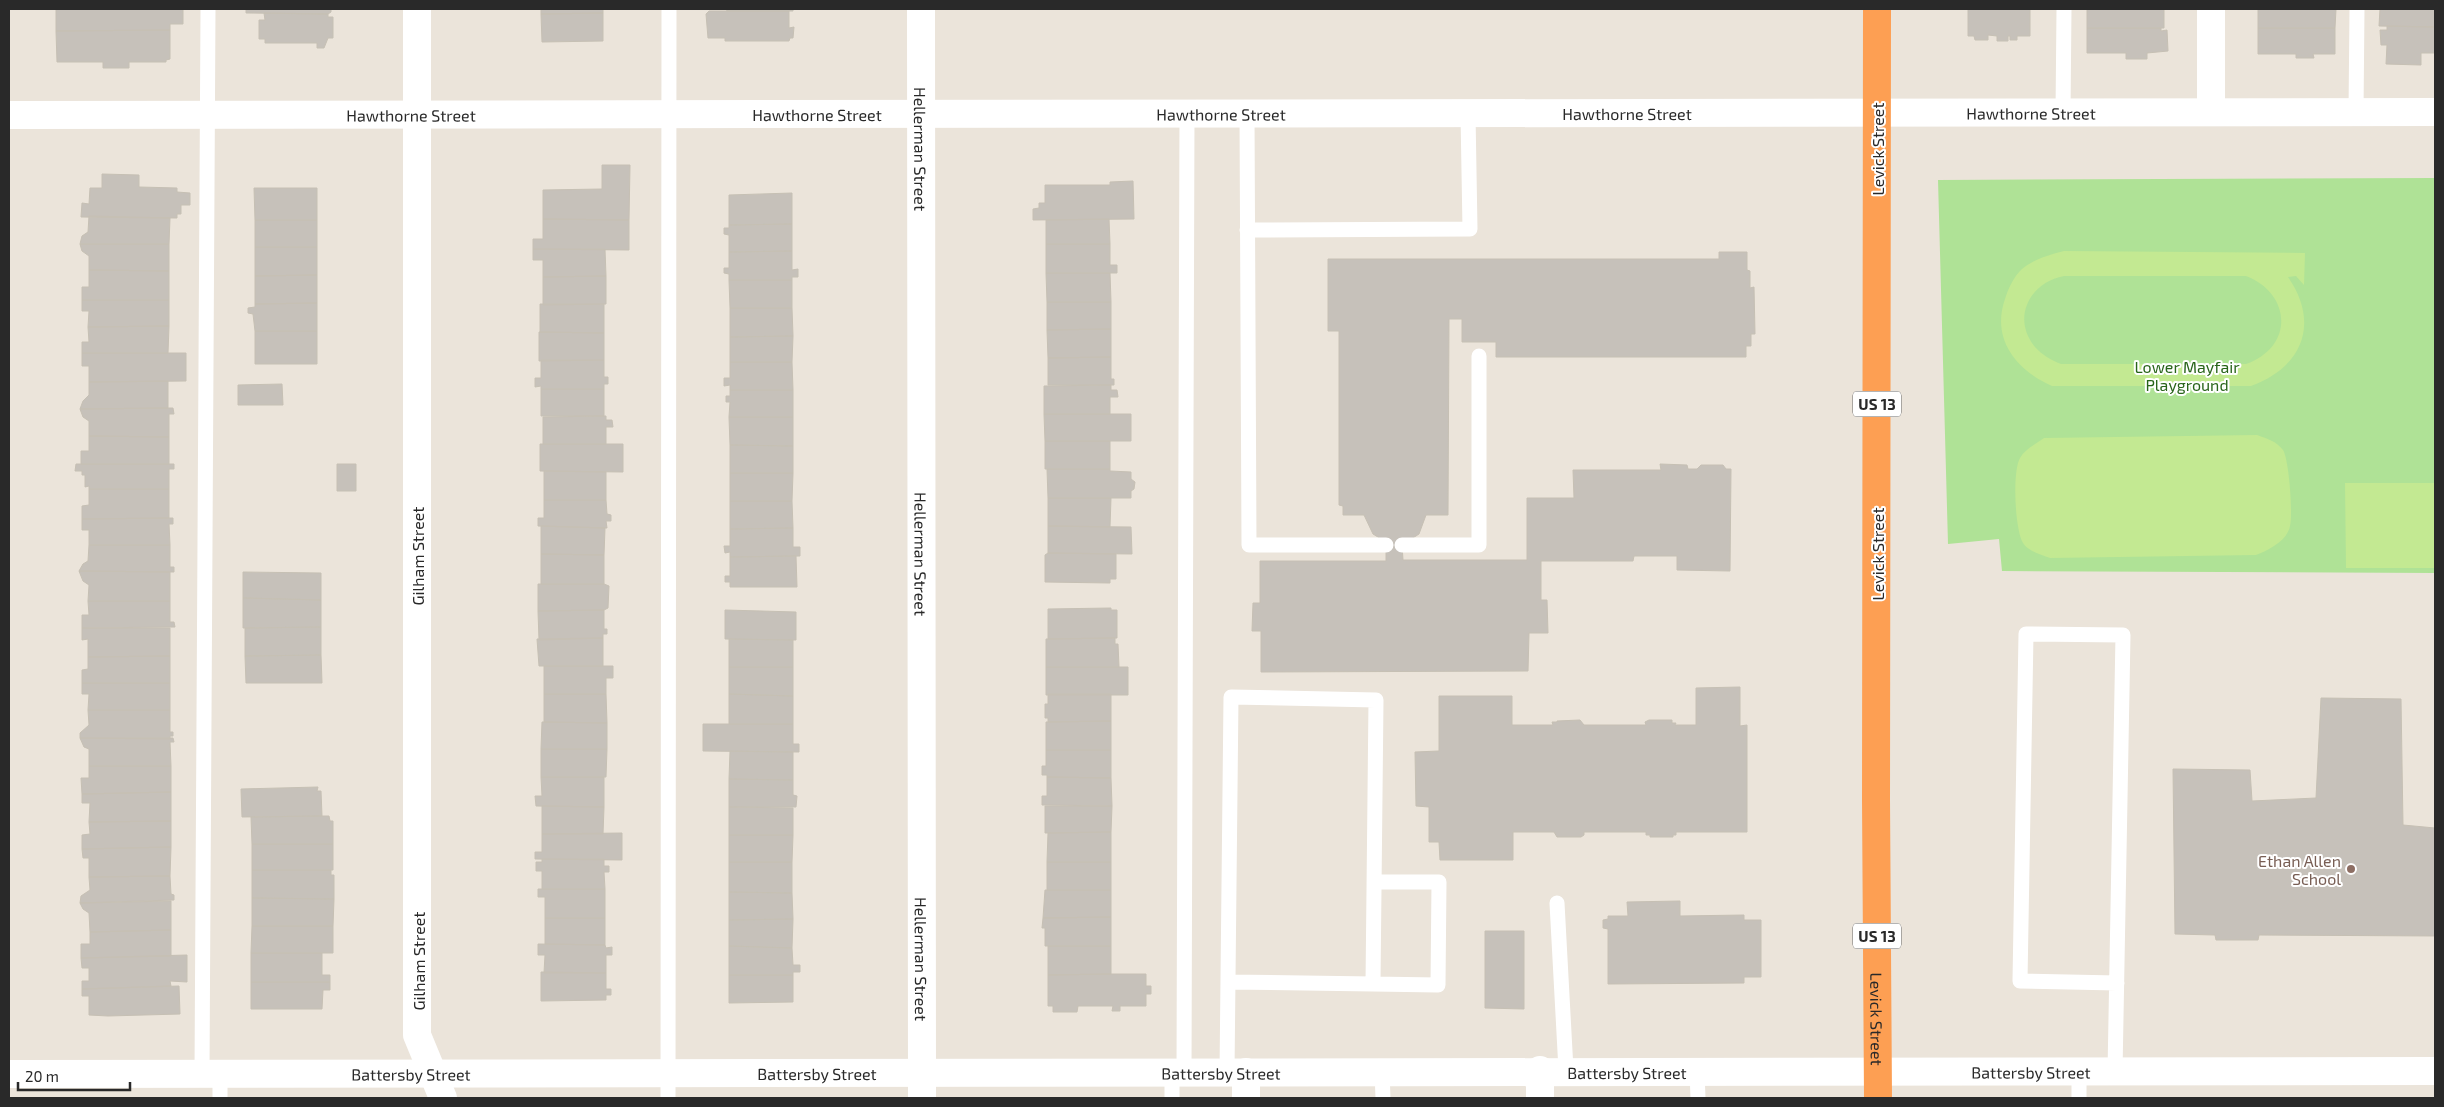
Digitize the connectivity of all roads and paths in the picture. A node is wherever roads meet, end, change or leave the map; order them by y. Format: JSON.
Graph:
{"nodes":[{"id":1,"x":208,"y":9,"type":"edge"},
{"id":2,"x":417,"y":9,"type":"edge"},
{"id":3,"x":669,"y":9,"type":"edge"},
{"id":4,"x":921,"y":9,"type":"edge"},
{"id":5,"x":1877,"y":9,"type":"edge"},
{"id":6,"x":2064,"y":9,"type":"edge"},
{"id":7,"x":2211,"y":9,"type":"edge"},
{"id":8,"x":2357,"y":9,"type":"edge"},
{"id":9,"x":2211,"y":112,"type":"junction"},
{"id":10,"x":2356,"y":112,"type":"junction"},
{"id":11,"x":2435,"y":112,"type":"edge"},
{"id":12,"x":1877,"y":113,"type":"junction"},
{"id":13,"x":2063,"y":113,"type":"junction"},
{"id":14,"x":669,"y":114,"type":"junction"},
{"id":15,"x":921,"y":114,"type":"junction"},
{"id":16,"x":1187,"y":114,"type":"junction"},
{"id":17,"x":1247,"y":114,"type":"junction"},
{"id":18,"x":1468,"y":114,"type":"junction"},
{"id":19,"x":9,"y":115,"type":"edge"},
{"id":20,"x":209,"y":115,"type":"junction"},
{"id":21,"x":417,"y":115,"type":"junction"},
{"id":22,"x":1247,"y":230,"type":"junction"},
{"id":23,"x":1479,"y":356,"type":"dead end"},
{"id":24,"x":1386,"y":545,"type":"dead end"},
{"id":25,"x":1402,"y":545,"type":"dead end"},
{"id":26,"x":1374,"y":882,"type":"junction"},
{"id":27,"x":1556,"y":902,"type":"dead end"},
{"id":28,"x":1228,"y":982,"type":"junction"},
{"id":29,"x":2117,"y":983,"type":"junction"},
{"id":30,"x":1372,"y":984,"type":"junction"},
{"id":31,"x":1553,"y":1070,"type":"junction"},
{"id":32,"x":2435,"y":1071,"type":"edge"},
{"id":33,"x":1236,"y":1072,"type":"junction"},
{"id":34,"x":1878,"y":1072,"type":"junction"},
{"id":35,"x":2115,"y":1072,"type":"junction"},
{"id":36,"x":433,"y":1073,"type":"junction"},
{"id":37,"x":9,"y":1074,"type":"edge"},
{"id":38,"x":1176,"y":1081,"type":"edge"},
{"id":39,"x":214,"y":1082,"type":"edge"},
{"id":40,"x":1382,"y":1085,"type":"edge"},
{"id":41,"x":1698,"y":1085,"type":"edge"},
{"id":42,"x":2079,"y":1085,"type":"edge"},
{"id":43,"x":668,"y":1086,"type":"edge"},
{"id":44,"x":922,"y":1086,"type":"edge"},
{"id":45,"x":443,"y":1098,"type":"edge"},
{"id":46,"x":1246,"y":1098,"type":"edge"},
{"id":47,"x":1540,"y":1098,"type":"edge"},
{"id":48,"x":1878,"y":1098,"type":"edge"}],
"edges":[{"from":1,"to":20,"type":"lane"},
{"from":2,"to":21,"type":"street","name":"Gilham Street"},
{"from":3,"to":14,"type":"lane"},
{"from":4,"to":15,"type":"street","name":"Hellerman Street"},
{"from":5,"to":12,"type":"highway","name":"Levick Street","number":"US 13"},
{"from":6,"to":13,"type":"lane"},
{"from":7,"to":9,"type":"street"},
{"from":8,"to":10,"type":"lane"},
{"from":9,"to":10,"type":"street","name":"Hawthorne Street"},
{"from":9,"to":13,"type":"street","name":"Hawthorne Street"},
{"from":10,"to":11,"type":"street","name":"Hawthorne Street"},
{"from":12,"to":13,"type":"street","name":"Hawthorne Street"},
{"from":12,"to":18,"type":"street","name":"Hawthorne Street"},
{"from":12,"to":34,"type":"highway","name":"Levick Street","number":"US 13"},
{"from":14,"to":15,"type":"street","name":"Hawthorne Street"},
{"from":14,"to":21,"type":"street","name":"Hawthorne Street"},
{"from":14,"to":43,"type":"lane"},
{"from":15,"to":16,"type":"street","name":"Hawthorne Street"},
{"from":15,"to":44,"type":"street","name":"Hellerman Street"},
{"from":16,"to":17,"type":"street","name":"Hawthorne Street"},
{"from":16,"to":38,"type":"lane"},
{"from":17,"to":18,"type":"street","name":"Hawthorne Street"},
{"from":17,"to":22,"type":"lane"},
{"from":18,"to":22,"type":"lane"},
{"from":19,"to":20,"type":"street","name":"Hawthorne Street"},
{"from":20,"to":21,"type":"street","name":"Hawthorne Street"},
{"from":20,"to":39,"type":"lane"},
{"from":21,"to":36,"type":"street","name":"Gilham Street"},
{"from":22,"to":24,"type":"lane"},
{"from":23,"to":25,"type":"lane"},
{"from":26,"to":28,"type":"lane"},
{"from":26,"to":30,"type":"lane"},
{"from":26,"to":30,"type":"lane"},
{"from":27,"to":31,"type":"lane"},
{"from":28,"to":30,"type":"lane"},
{"from":28,"to":33,"type":"lane"},
{"from":29,"to":29,"type":"lane"},
{"from":29,"to":35,"type":"lane"},
{"from":31,"to":40,"type":"street","name":"Battersby Street"},
{"from":31,"to":41,"type":"street","name":"Battersby Street"},
{"from":31,"to":47,"type":"street"},
{"from":32,"to":35,"type":"street","name":"Battersby Street"},
{"from":33,"to":38,"type":"street","name":"Battersby Street"},
{"from":33,"to":40,"type":"street","name":"Battersby Street"},
{"from":33,"to":46,"type":"street"},
{"from":34,"to":41,"type":"street","name":"Battersby Street"},
{"from":34,"to":42,"type":"street","name":"Battersby Street"},
{"from":34,"to":48,"type":"highway","name":"Levick Street","number":"US 13"},
{"from":35,"to":42,"type":"street","name":"Battersby Street"},
{"from":36,"to":39,"type":"street","name":"Battersby Street"},
{"from":36,"to":43,"type":"street","name":"Battersby Street"},
{"from":36,"to":45,"type":"street","name":"Gilham Street"},
{"from":37,"to":39,"type":"street","name":"Battersby Street"},
{"from":38,"to":44,"type":"street","name":"Battersby Street"},
{"from":43,"to":44,"type":"street","name":"Battersby Street"}]}
